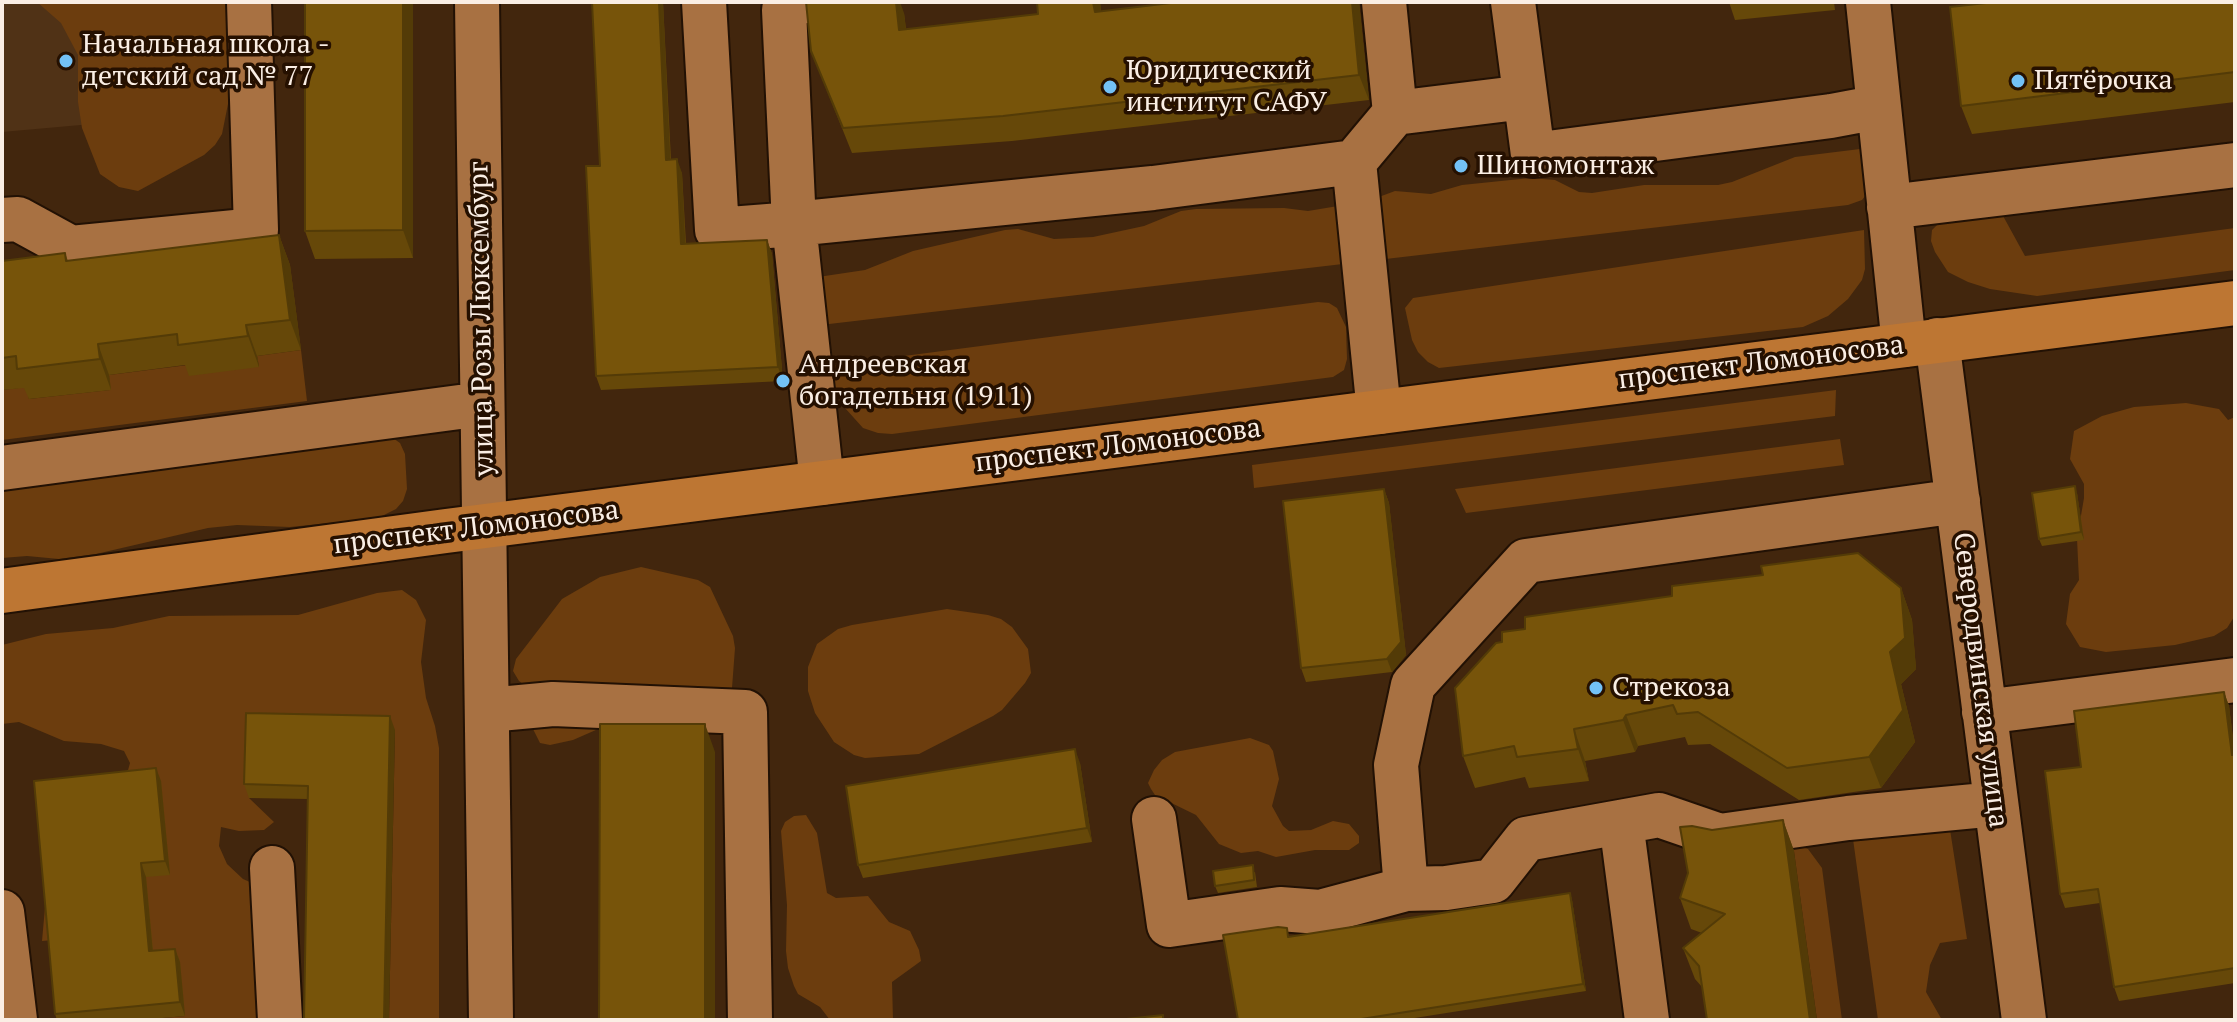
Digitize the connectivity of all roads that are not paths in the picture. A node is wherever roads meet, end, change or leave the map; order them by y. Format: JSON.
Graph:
{"nodes":[{"id":1,"x":249,"y":2,"type":"edge"},
{"id":2,"x":477,"y":2,"type":"edge"},
{"id":3,"x":704,"y":2,"type":"edge"},
{"id":4,"x":800,"y":2,"type":"edge"},
{"id":5,"x":1384,"y":2,"type":"edge"},
{"id":6,"x":1513,"y":2,"type":"edge"},
{"id":7,"x":1868,"y":2,"type":"edge"},
{"id":8,"x":1525,"y":97,"type":"junction"},
{"id":9,"x":1879,"y":107,"type":"junction"},
{"id":10,"x":1395,"y":113,"type":"junction"},
{"id":11,"x":1354,"y":162,"type":"junction"},
{"id":12,"x":2235,"y":165,"type":"edge"},
{"id":13,"x":1889,"y":207,"type":"junction"},
{"id":14,"x":2,"y":220,"type":"edge"},
{"id":15,"x":794,"y":224,"type":"junction"},
{"id":16,"x":2235,"y":303,"type":"edge"},
{"id":17,"x":1920,"y":343,"type":"junction"},
{"id":18,"x":482,"y":404,"type":"junction"},
{"id":19,"x":1379,"y":412,"type":"junction"},
{"id":20,"x":2,"y":468,"type":"edge"},
{"id":21,"x":822,"y":483,"type":"junction"},
{"id":22,"x":1958,"y":501,"type":"junction"},
{"id":23,"x":486,"y":527,"type":"junction"},
{"id":24,"x":2,"y":591,"type":"edge"},
{"id":25,"x":2235,"y":680,"type":"edge"},
{"id":26,"x":488,"y":710,"type":"junction"},
{"id":27,"x":1984,"y":712,"type":"junction"},
{"id":28,"x":1996,"y":804,"type":"junction"},
{"id":29,"x":1154,"y":819,"type":"dead end"},
{"id":30,"x":1621,"y":822,"type":"junction"},
{"id":31,"x":272,"y":868,"type":"dead end"},
{"id":32,"x":1406,"y":889,"type":"junction"},
{"id":33,"x":2,"y":912,"type":"edge"},
{"id":34,"x":15,"y":1020,"type":"edge"},
{"id":35,"x":280,"y":1020,"type":"edge"},
{"id":36,"x":491,"y":1020,"type":"edge"},
{"id":37,"x":750,"y":1020,"type":"edge"},
{"id":38,"x":1647,"y":1020,"type":"edge"},
{"id":39,"x":2024,"y":1020,"type":"edge"}],
"edges":[{"from":1,"to":14,"type":"street"},
{"from":2,"to":18,"type":"street","name":"улица Розы Люксембург"},
{"from":3,"to":15,"type":"street"},
{"from":4,"to":15,"type":"street"},
{"from":5,"to":10,"type":"street"},
{"from":6,"to":8,"type":"street"},
{"from":7,"to":9,"type":"street","name":"Северодвинская улица"},
{"from":8,"to":9,"type":"street"},
{"from":8,"to":10,"type":"street"},
{"from":9,"to":13,"type":"street","name":"Северодвинская улица"},
{"from":10,"to":11,"type":"street"},
{"from":11,"to":15,"type":"street"},
{"from":11,"to":19,"type":"street"},
{"from":12,"to":13,"type":"street"},
{"from":13,"to":17,"type":"street","name":"Северодвинская улица"},
{"from":15,"to":21,"type":"street"},
{"from":16,"to":17,"type":"main road","name":"проспект Ломоносова"},
{"from":17,"to":19,"type":"main road","name":"проспект Ломоносова"},
{"from":17,"to":22,"type":"street","name":"Северодвинская улица"},
{"from":18,"to":20,"type":"street"},
{"from":18,"to":23,"type":"street","name":"улица Розы Люксембург"},
{"from":19,"to":21,"type":"main road","name":"проспект Ломоносова"},
{"from":21,"to":23,"type":"main road","name":"проспект Ломоносова"},
{"from":22,"to":27,"type":"street","name":"Северодвинская улица"},
{"from":22,"to":32,"type":"street"},
{"from":23,"to":24,"type":"main road","name":"проспект Ломоносова"},
{"from":23,"to":26,"type":"street","name":"улица Розы Люксембург"},
{"from":25,"to":27,"type":"street"},
{"from":26,"to":36,"type":"street","name":"улица Розы Люксембург"},
{"from":26,"to":37,"type":"street"},
{"from":27,"to":28,"type":"street","name":"Северодвинская улица"},
{"from":28,"to":30,"type":"street"},
{"from":28,"to":39,"type":"street","name":"Северодвинская улица"},
{"from":29,"to":32,"type":"street"},
{"from":30,"to":32,"type":"street"},
{"from":30,"to":38,"type":"street"},
{"from":31,"to":35,"type":"street"},
{"from":33,"to":34,"type":"street"}]}
